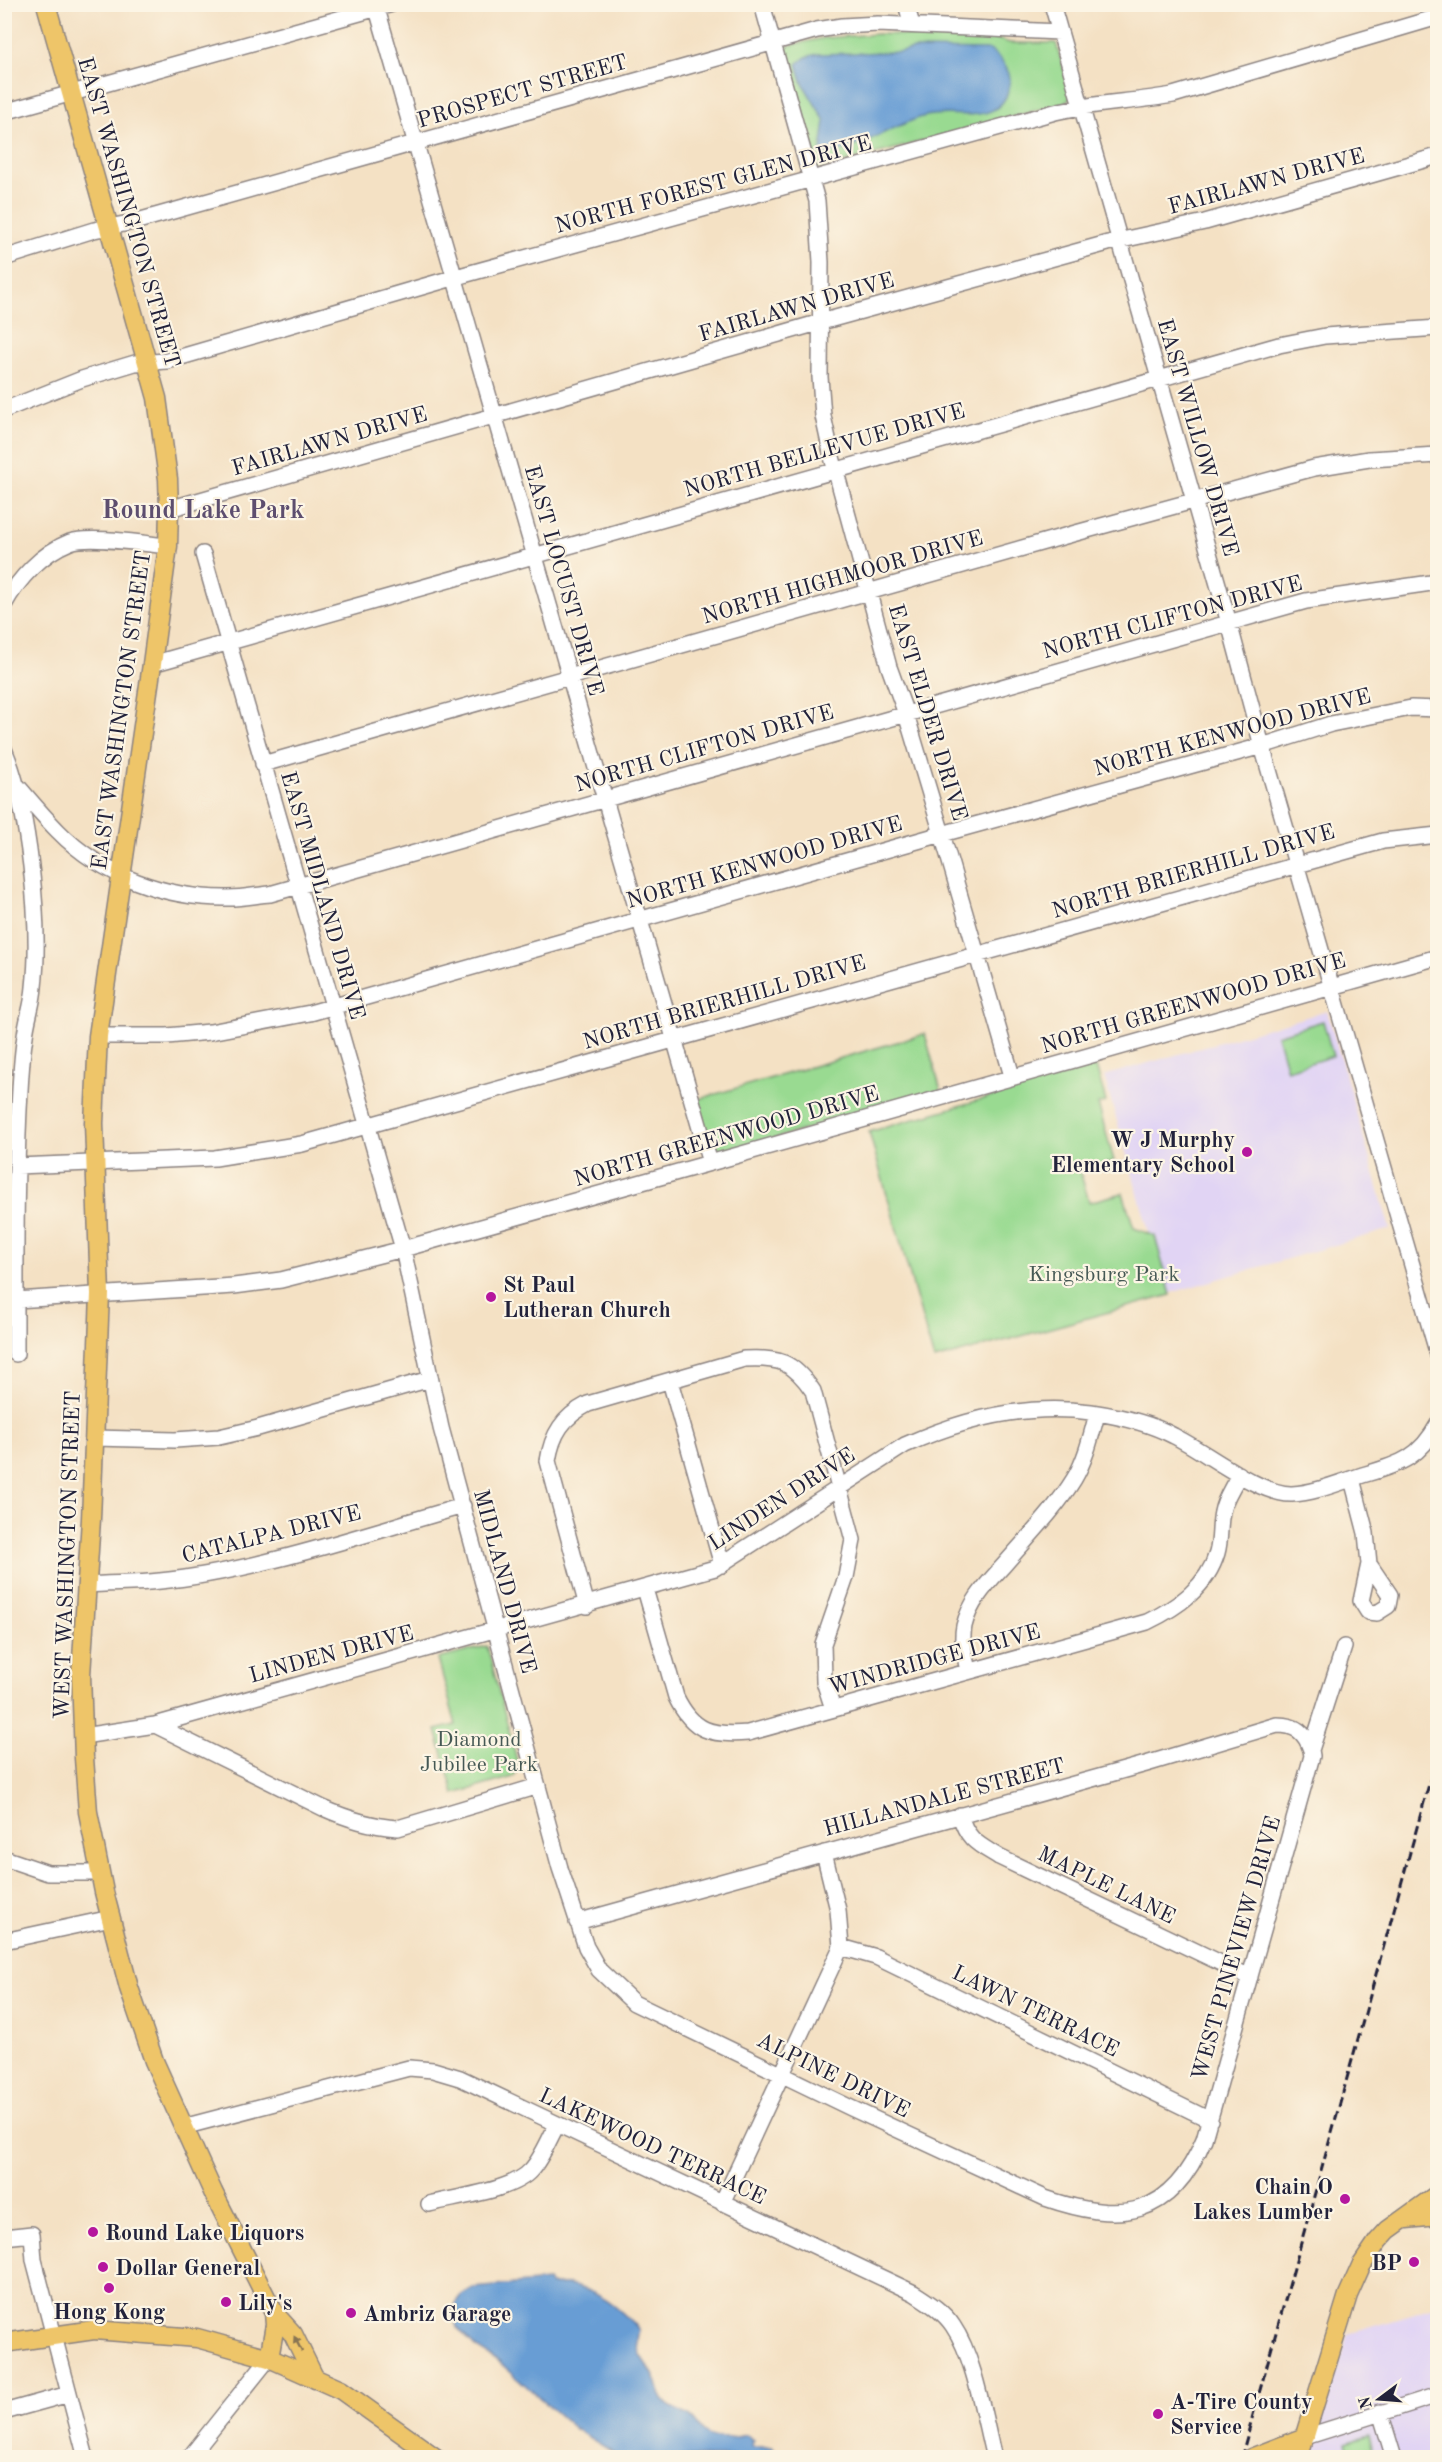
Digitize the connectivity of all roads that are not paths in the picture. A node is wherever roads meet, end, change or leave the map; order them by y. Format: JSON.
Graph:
{"nodes":[{"id":1,"x":46,"y":4,"type":"edge"},
{"id":2,"x":392,"y":4,"type":"edge"},
{"id":3,"x":762,"y":4,"type":"edge"},
{"id":4,"x":906,"y":4,"type":"edge"},
{"id":5,"x":1052,"y":4,"type":"edge"},
{"id":6,"x":377,"y":9,"type":"junction"},
{"id":7,"x":1437,"y":17,"type":"edge"},
{"id":8,"x":912,"y":25,"type":"junction"},
{"id":9,"x":1060,"y":32,"type":"junction"},
{"id":10,"x":773,"y":42,"type":"junction"},
{"id":11,"x":72,"y":94,"type":"junction"},
{"id":12,"x":1081,"y":106,"type":"junction"},
{"id":13,"x":4,"y":112,"type":"edge"},
{"id":14,"x":417,"y":143,"type":"junction"},
{"id":15,"x":1437,"y":156,"type":"edge"},
{"id":16,"x":812,"y":178,"type":"junction"},
{"id":17,"x":109,"y":227,"type":"junction"},
{"id":18,"x":1120,"y":240,"type":"junction"},
{"id":19,"x":4,"y":258,"type":"edge"},
{"id":20,"x":456,"y":278,"type":"junction"},
{"id":21,"x":821,"y":322,"type":"junction"},
{"id":22,"x":1437,"y":328,"type":"edge"},
{"id":23,"x":147,"y":362,"type":"junction"},
{"id":24,"x":1159,"y":378,"type":"junction"},
{"id":25,"x":4,"y":410,"type":"edge"},
{"id":26,"x":495,"y":415,"type":"junction"},
{"id":27,"x":1437,"y":455,"type":"edge"},
{"id":28,"x":836,"y":469,"type":"junction"},
{"id":29,"x":1194,"y":500,"type":"junction"},
{"id":30,"x":169,"y":509,"type":"junction"},
{"id":31,"x":168,"y":546,"type":"junction"},
{"id":32,"x":203,"y":554,"type":"dead end"},
{"id":33,"x":535,"y":554,"type":"junction"},
{"id":34,"x":1437,"y":582,"type":"edge"},
{"id":35,"x":869,"y":591,"type":"junction"},
{"id":36,"x":4,"y":605,"type":"edge"},
{"id":37,"x":1229,"y":622,"type":"junction"},
{"id":38,"x":229,"y":644,"type":"junction"},
{"id":39,"x":152,"y":664,"type":"junction"},
{"id":40,"x":570,"y":676,"type":"junction"},
{"id":41,"x":1437,"y":709,"type":"edge"},
{"id":42,"x":906,"y":714,"type":"junction"},
{"id":43,"x":1262,"y":746,"type":"junction"},
{"id":44,"x":4,"y":749,"type":"edge"},
{"id":45,"x":263,"y":764,"type":"junction"},
{"id":46,"x":15,"y":783,"type":"junction"},
{"id":47,"x":605,"y":799,"type":"junction"},
{"id":48,"x":942,"y":834,"type":"junction"},
{"id":49,"x":1437,"y":835,"type":"edge"},
{"id":50,"x":1297,"y":865,"type":"junction"},
{"id":51,"x":121,"y":875,"type":"junction"},
{"id":52,"x":298,"y":886,"type":"junction"},
{"id":53,"x":639,"y":919,"type":"junction"},
{"id":54,"x":977,"y":954,"type":"junction"},
{"id":55,"x":1437,"y":957,"type":"edge"},
{"id":56,"x":1332,"y":986,"type":"junction"},
{"id":57,"x":332,"y":1006,"type":"junction"},
{"id":58,"x":98,"y":1036,"type":"junction"},
{"id":59,"x":674,"y":1038,"type":"junction"},
{"id":60,"x":1012,"y":1076,"type":"junction"},
{"id":61,"x":366,"y":1126,"type":"junction"},
{"id":62,"x":96,"y":1163,"type":"junction"},
{"id":63,"x":710,"y":1163,"type":"junction"},
{"id":64,"x":16,"y":1166,"type":"junction"},
{"id":65,"x":403,"y":1249,"type":"junction"},
{"id":66,"x":100,"y":1294,"type":"junction"},
{"id":67,"x":16,"y":1300,"type":"junction"},
{"id":68,"x":15,"y":1354,"type":"dead end"},
{"id":69,"x":1437,"y":1354,"type":"edge"},
{"id":70,"x":97,"y":1364,"type":"joint"},
{"id":71,"x":430,"y":1379,"type":"junction"},
{"id":72,"x":669,"y":1381,"type":"junction"},
{"id":73,"x":1097,"y":1414,"type":"junction"},
{"id":74,"x":1437,"y":1424,"type":"edge"},
{"id":75,"x":94,"y":1438,"type":"junction"},
{"id":76,"x":1239,"y":1474,"type":"junction"},
{"id":77,"x":1352,"y":1479,"type":"junction"},
{"id":78,"x":840,"y":1488,"type":"junction"},
{"id":79,"x":463,"y":1506,"type":"junction"},
{"id":80,"x":1369,"y":1564,"type":"dead end"},
{"id":81,"x":722,"y":1565,"type":"junction"},
{"id":82,"x":87,"y":1585,"type":"junction"},
{"id":83,"x":645,"y":1589,"type":"junction"},
{"id":84,"x":587,"y":1606,"type":"junction"},
{"id":85,"x":497,"y":1631,"type":"junction"},
{"id":86,"x":1344,"y":1647,"type":"dead end"},
{"id":87,"x":968,"y":1671,"type":"junction"},
{"id":88,"x":833,"y":1709,"type":"junction"},
{"id":89,"x":155,"y":1725,"type":"junction"},
{"id":90,"x":83,"y":1736,"type":"junction"},
{"id":91,"x":1311,"y":1750,"type":"junction"},
{"id":92,"x":538,"y":1786,"type":"junction"},
{"id":93,"x":960,"y":1815,"type":"junction"},
{"id":94,"x":824,"y":1853,"type":"junction"},
{"id":95,"x":4,"y":1858,"type":"edge"},
{"id":96,"x":100,"y":1873,"type":"junction"},
{"id":97,"x":111,"y":1918,"type":"junction"},
{"id":98,"x":577,"y":1922,"type":"junction"},
{"id":99,"x":4,"y":1941,"type":"edge"},
{"id":100,"x":841,"y":1947,"type":"junction"},
{"id":101,"x":1250,"y":1977,"type":"junction"},
{"id":102,"x":782,"y":2074,"type":"junction"},
{"id":103,"x":1210,"y":2120,"type":"junction"},
{"id":104,"x":557,"y":2125,"type":"junction"},
{"id":105,"x":183,"y":2127,"type":"junction"},
{"id":106,"x":1437,"y":2194,"type":"edge"},
{"id":107,"x":722,"y":2203,"type":"junction"},
{"id":108,"x":429,"y":2204,"type":"dead end"},
{"id":109,"x":1111,"y":2213,"type":"joint"},
{"id":110,"x":1437,"y":2216,"type":"edge"},
{"id":111,"x":1404,"y":2219,"type":"junction"},
{"id":112,"x":4,"y":2237,"type":"edge"},
{"id":113,"x":274,"y":2313,"type":"junction"},
{"id":114,"x":54,"y":2335,"type":"junction"},
{"id":115,"x":4,"y":2343,"type":"edge"},
{"id":116,"x":269,"y":2358,"type":"junction"},
{"id":117,"x":315,"y":2379,"type":"junction"},
{"id":118,"x":69,"y":2394,"type":"junction"},
{"id":119,"x":1437,"y":2395,"type":"edge"},
{"id":120,"x":4,"y":2412,"type":"edge"},
{"id":121,"x":1380,"y":2412,"type":"junction"},
{"id":122,"x":1305,"y":2437,"type":"junction"},
{"id":123,"x":86,"y":2457,"type":"edge"},
{"id":124,"x":189,"y":2457,"type":"edge"},
{"id":125,"x":436,"y":2457,"type":"edge"},
{"id":126,"x":994,"y":2457,"type":"edge"},
{"id":127,"x":1251,"y":2457,"type":"edge"},
{"id":128,"x":1298,"y":2457,"type":"edge"},
{"id":129,"x":1394,"y":2457,"type":"edge"}],
"edges":[{"from":1,"to":11,"type":"main road","name":"EAST WASHINGTON STREET"},
{"from":2,"to":6,"type":"street"},
{"from":3,"to":10,"type":"street","name":"EAST ELDER DRIVE"},
{"from":4,"to":8,"type":"street"},
{"from":5,"to":9,"type":"street","name":"EAST WILLOW DRIVE"},
{"from":6,"to":11,"type":"street"},
{"from":6,"to":14,"type":"street","name":"EAST LOCUST DRIVE"},
{"from":7,"to":12,"type":"street","name":"NORTH FOREST GLEN DRIVE"},
{"from":8,"to":9,"type":"street","name":"PROSPECT STREET"},
{"from":8,"to":10,"type":"street","name":"PROSPECT STREET"},
{"from":9,"to":12,"type":"street","name":"EAST WILLOW DRIVE"},
{"from":10,"to":14,"type":"street","name":"PROSPECT STREET"},
{"from":10,"to":16,"type":"street","name":"EAST ELDER DRIVE"},
{"from":11,"to":13,"type":"street"},
{"from":11,"to":17,"type":"main road","name":"EAST WASHINGTON STREET"},
{"from":12,"to":16,"type":"street","name":"NORTH FOREST GLEN DRIVE"},
{"from":12,"to":18,"type":"street","name":"EAST WILLOW DRIVE"},
{"from":14,"to":17,"type":"street","name":"PROSPECT STREET"},
{"from":14,"to":20,"type":"street","name":"EAST LOCUST DRIVE"},
{"from":15,"to":18,"type":"street","name":"FAIRLAWN DRIVE"},
{"from":16,"to":20,"type":"street","name":"NORTH FOREST GLEN DRIVE"},
{"from":16,"to":21,"type":"street","name":"EAST ELDER DRIVE"},
{"from":17,"to":19,"type":"street","name":"PROSPECT STREET"},
{"from":17,"to":23,"type":"main road","name":"EAST WASHINGTON STREET"},
{"from":18,"to":21,"type":"street","name":"FAIRLAWN DRIVE"},
{"from":18,"to":24,"type":"street","name":"EAST WILLOW DRIVE"},
{"from":20,"to":23,"type":"street","name":"NORTH FOREST GLEN DRIVE"},
{"from":20,"to":26,"type":"street","name":"EAST LOCUST DRIVE"},
{"from":21,"to":26,"type":"street","name":"FAIRLAWN DRIVE"},
{"from":21,"to":28,"type":"street","name":"EAST ELDER DRIVE"},
{"from":22,"to":24,"type":"street","name":"NORTH BELLEVUE DRIVE"},
{"from":23,"to":25,"type":"street","name":"NORTH FOREST GLEN DRIVE"},
{"from":23,"to":30,"type":"main road","name":"EAST WASHINGTON STREET"},
{"from":24,"to":28,"type":"street","name":"NORTH BELLEVUE DRIVE"},
{"from":24,"to":29,"type":"street","name":"EAST WILLOW DRIVE"},
{"from":26,"to":30,"type":"street","name":"FAIRLAWN DRIVE"},
{"from":26,"to":33,"type":"street","name":"EAST LOCUST DRIVE"},
{"from":27,"to":29,"type":"street","name":"NORTH HIGHMOOR DRIVE"},
{"from":28,"to":33,"type":"street","name":"NORTH BELLEVUE DRIVE"},
{"from":28,"to":35,"type":"street","name":"EAST ELDER DRIVE"},
{"from":29,"to":35,"type":"street","name":"NORTH HIGHMOOR DRIVE"},
{"from":29,"to":37,"type":"street","name":"EAST WILLOW DRIVE"},
{"from":30,"to":31,"type":"main road","name":"EAST WASHINGTON STREET"},
{"from":31,"to":36,"type":"street"},
{"from":31,"to":39,"type":"main road","name":"EAST WASHINGTON STREET"},
{"from":32,"to":38,"type":"street","name":"EAST MIDLAND DRIVE"},
{"from":33,"to":38,"type":"street","name":"NORTH BELLEVUE DRIVE"},
{"from":33,"to":40,"type":"street","name":"EAST LOCUST DRIVE"},
{"from":34,"to":37,"type":"street","name":"NORTH CLIFTON DRIVE"},
{"from":35,"to":40,"type":"street","name":"NORTH HIGHMOOR DRIVE"},
{"from":35,"to":42,"type":"street","name":"EAST ELDER DRIVE"},
{"from":37,"to":42,"type":"street","name":"NORTH CLIFTON DRIVE"},
{"from":37,"to":43,"type":"street","name":"EAST WILLOW DRIVE"},
{"from":38,"to":39,"type":"street","name":"NORTH BELLEVUE DRIVE"},
{"from":38,"to":45,"type":"street","name":"EAST MIDLAND DRIVE"},
{"from":39,"to":51,"type":"main road","name":"EAST WASHINGTON STREET"},
{"from":40,"to":45,"type":"street","name":"NORTH HIGHMOOR DRIVE"},
{"from":40,"to":47,"type":"street","name":"EAST LOCUST DRIVE"},
{"from":41,"to":43,"type":"street","name":"NORTH KENWOOD DRIVE"},
{"from":42,"to":47,"type":"street","name":"NORTH CLIFTON DRIVE"},
{"from":42,"to":48,"type":"street","name":"EAST ELDER DRIVE"},
{"from":43,"to":48,"type":"street","name":"NORTH KENWOOD DRIVE"},
{"from":43,"to":50,"type":"street","name":"EAST WILLOW DRIVE"},
{"from":44,"to":46,"type":"street"},
{"from":45,"to":52,"type":"street","name":"EAST MIDLAND DRIVE"},
{"from":46,"to":51,"type":"street","name":"NORTH CLIFTON DRIVE"},
{"from":46,"to":64,"type":"street"},
{"from":47,"to":52,"type":"street","name":"NORTH CLIFTON DRIVE"},
{"from":47,"to":53,"type":"street","name":"EAST LOCUST DRIVE"},
{"from":48,"to":53,"type":"street","name":"NORTH KENWOOD DRIVE"},
{"from":48,"to":54,"type":"street","name":"EAST ELDER DRIVE"},
{"from":49,"to":50,"type":"street","name":"NORTH BRIERHILL DRIVE"},
{"from":50,"to":54,"type":"street","name":"NORTH BRIERHILL DRIVE"},
{"from":50,"to":56,"type":"street","name":"EAST WILLOW DRIVE"},
{"from":51,"to":52,"type":"street","name":"NORTH CLIFTON DRIVE"},
{"from":51,"to":58,"type":"main road","name":"EAST WASHINGTON STREET"},
{"from":52,"to":57,"type":"street","name":"EAST MIDLAND DRIVE"},
{"from":53,"to":57,"type":"street","name":"NORTH KENWOOD DRIVE"},
{"from":53,"to":59,"type":"street","name":"EAST LOCUST DRIVE"},
{"from":54,"to":59,"type":"street","name":"NORTH BRIERHILL DRIVE"},
{"from":54,"to":60,"type":"street","name":"EAST ELDER DRIVE"},
{"from":55,"to":56,"type":"street","name":"NORTH GREENWOOD DRIVE"},
{"from":56,"to":60,"type":"street","name":"NORTH GREENWOOD DRIVE"},
{"from":56,"to":69,"type":"street","name":"EAST WILLOW DRIVE"},
{"from":57,"to":58,"type":"street","name":"NORTH KENWOOD DRIVE"},
{"from":57,"to":61,"type":"street","name":"EAST MIDLAND DRIVE"},
{"from":58,"to":62,"type":"main road","name":"EAST WASHINGTON STREET"},
{"from":59,"to":61,"type":"street","name":"NORTH BRIERHILL DRIVE"},
{"from":59,"to":63,"type":"street","name":"EAST LOCUST DRIVE"},
{"from":60,"to":63,"type":"street","name":"NORTH GREENWOOD DRIVE"},
{"from":61,"to":62,"type":"street","name":"NORTH BRIERHILL DRIVE"},
{"from":61,"to":65,"type":"street","name":"EAST MIDLAND DRIVE"},
{"from":62,"to":64,"type":"street","name":"NORTH BRIERHILL DRIVE"},
{"from":62,"to":66,"type":"main road","name":"EAST WASHINGTON STREET"},
{"from":63,"to":65,"type":"street","name":"NORTH GREENWOOD DRIVE"},
{"from":64,"to":67,"type":"street"},
{"from":65,"to":66,"type":"street","name":"NORTH GREENWOOD DRIVE"},
{"from":65,"to":71,"type":"street","name":"MIDLAND DRIVE"},
{"from":66,"to":67,"type":"street","name":"NORTH GREENWOOD DRIVE"},
{"from":66,"to":70,"type":"main road","name":"EAST WASHINGTON STREET"},
{"from":67,"to":68,"type":"street"},
{"from":70,"to":75,"type":"main road","name":"WEST WASHINGTON STREET"},
{"from":71,"to":75,"type":"street"},
{"from":71,"to":79,"type":"street","name":"MIDLAND DRIVE"},
{"from":72,"to":78,"type":"street"},
{"from":72,"to":81,"type":"street"},
{"from":72,"to":84,"type":"street"},
{"from":73,"to":76,"type":"street","name":"LINDEN DRIVE"},
{"from":73,"to":78,"type":"street","name":"LINDEN DRIVE"},
{"from":73,"to":87,"type":"street"},
{"from":74,"to":77,"type":"street","name":"LINDEN DRIVE"},
{"from":75,"to":82,"type":"main road","name":"WEST WASHINGTON STREET"},
{"from":76,"to":77,"type":"street","name":"LINDEN DRIVE"},
{"from":76,"to":87,"type":"street","name":"WINDRIDGE DRIVE"},
{"from":77,"to":80,"type":"street"},
{"from":78,"to":81,"type":"street","name":"LINDEN DRIVE"},
{"from":78,"to":88,"type":"street"},
{"from":79,"to":82,"type":"street","name":"CATALPA DRIVE"},
{"from":79,"to":85,"type":"street","name":"MIDLAND DRIVE"},
{"from":81,"to":83,"type":"street","name":"LINDEN DRIVE"},
{"from":82,"to":90,"type":"main road","name":"WEST WASHINGTON STREET"},
{"from":83,"to":84,"type":"street","name":"LINDEN DRIVE"},
{"from":83,"to":88,"type":"street","name":"WINDRIDGE DRIVE"},
{"from":84,"to":85,"type":"street","name":"LINDEN DRIVE"},
{"from":85,"to":89,"type":"street","name":"LINDEN DRIVE"},
{"from":85,"to":92,"type":"street","name":"MIDLAND DRIVE"},
{"from":86,"to":91,"type":"street","name":"WEST PINEVIEW DRIVE"},
{"from":87,"to":88,"type":"street","name":"WINDRIDGE DRIVE"},
{"from":89,"to":90,"type":"street","name":"LINDEN DRIVE"},
{"from":89,"to":92,"type":"street"},
{"from":90,"to":96,"type":"main road","name":"WEST WASHINGTON STREET"},
{"from":91,"to":93,"type":"street","name":"HILLANDALE STREET"},
{"from":91,"to":101,"type":"street","name":"WEST PINEVIEW DRIVE"},
{"from":92,"to":98,"type":"street","name":"MIDLAND DRIVE"},
{"from":93,"to":94,"type":"street","name":"HILLANDALE STREET"},
{"from":93,"to":101,"type":"street","name":"MAPLE LANE"},
{"from":94,"to":98,"type":"street","name":"HILLANDALE STREET"},
{"from":94,"to":100,"type":"street"},
{"from":95,"to":96,"type":"street"},
{"from":96,"to":97,"type":"main road","name":"WEST WASHINGTON STREET"},
{"from":97,"to":99,"type":"street"},
{"from":97,"to":105,"type":"main road","name":"WEST WASHINGTON STREET"},
{"from":98,"to":102,"type":"street","name":"ALPINE DRIVE"},
{"from":100,"to":102,"type":"street"},
{"from":100,"to":103,"type":"street","name":"LAWN TERRACE"},
{"from":101,"to":103,"type":"street","name":"WEST PINEVIEW DRIVE"},
{"from":102,"to":107,"type":"street"},
{"from":102,"to":109,"type":"street","name":"ALPINE DRIVE"},
{"from":103,"to":109,"type":"street","name":"WEST PINEVIEW DRIVE"},
{"from":104,"to":105,"type":"street","name":"LAKEWOOD TERRACE"},
{"from":104,"to":107,"type":"street","name":"LAKEWOOD TERRACE"},
{"from":104,"to":108,"type":"street"},
{"from":105,"to":113,"type":"main road","name":"WEST WASHINGTON STREET"},
{"from":106,"to":111,"type":"main road"},
{"from":107,"to":126,"type":"street","name":"LAKEWOOD TERRACE"},
{"from":110,"to":111,"type":"main road"},
{"from":111,"to":122,"type":"main road"},
{"from":112,"to":114,"type":"street"},
{"from":113,"to":116,"type":"main road"},
{"from":117,"to":113,"type":"main road","name":"WEST WASHINGTON STREET","one_way":true},
{"from":114,"to":115,"type":"main road"},
{"from":114,"to":116,"type":"main road"},
{"from":114,"to":118,"type":"street"},
{"from":116,"to":117,"type":"main road"},
{"from":116,"to":124,"type":"street"},
{"from":117,"to":125,"type":"main road"},
{"from":118,"to":120,"type":"street"},
{"from":118,"to":123,"type":"street"},
{"from":119,"to":121,"type":"street"},
{"from":121,"to":122,"type":"street"},
{"from":121,"to":129,"type":"street"},
{"from":122,"to":127,"type":"main road"},
{"from":122,"to":128,"type":"main road"}]}
